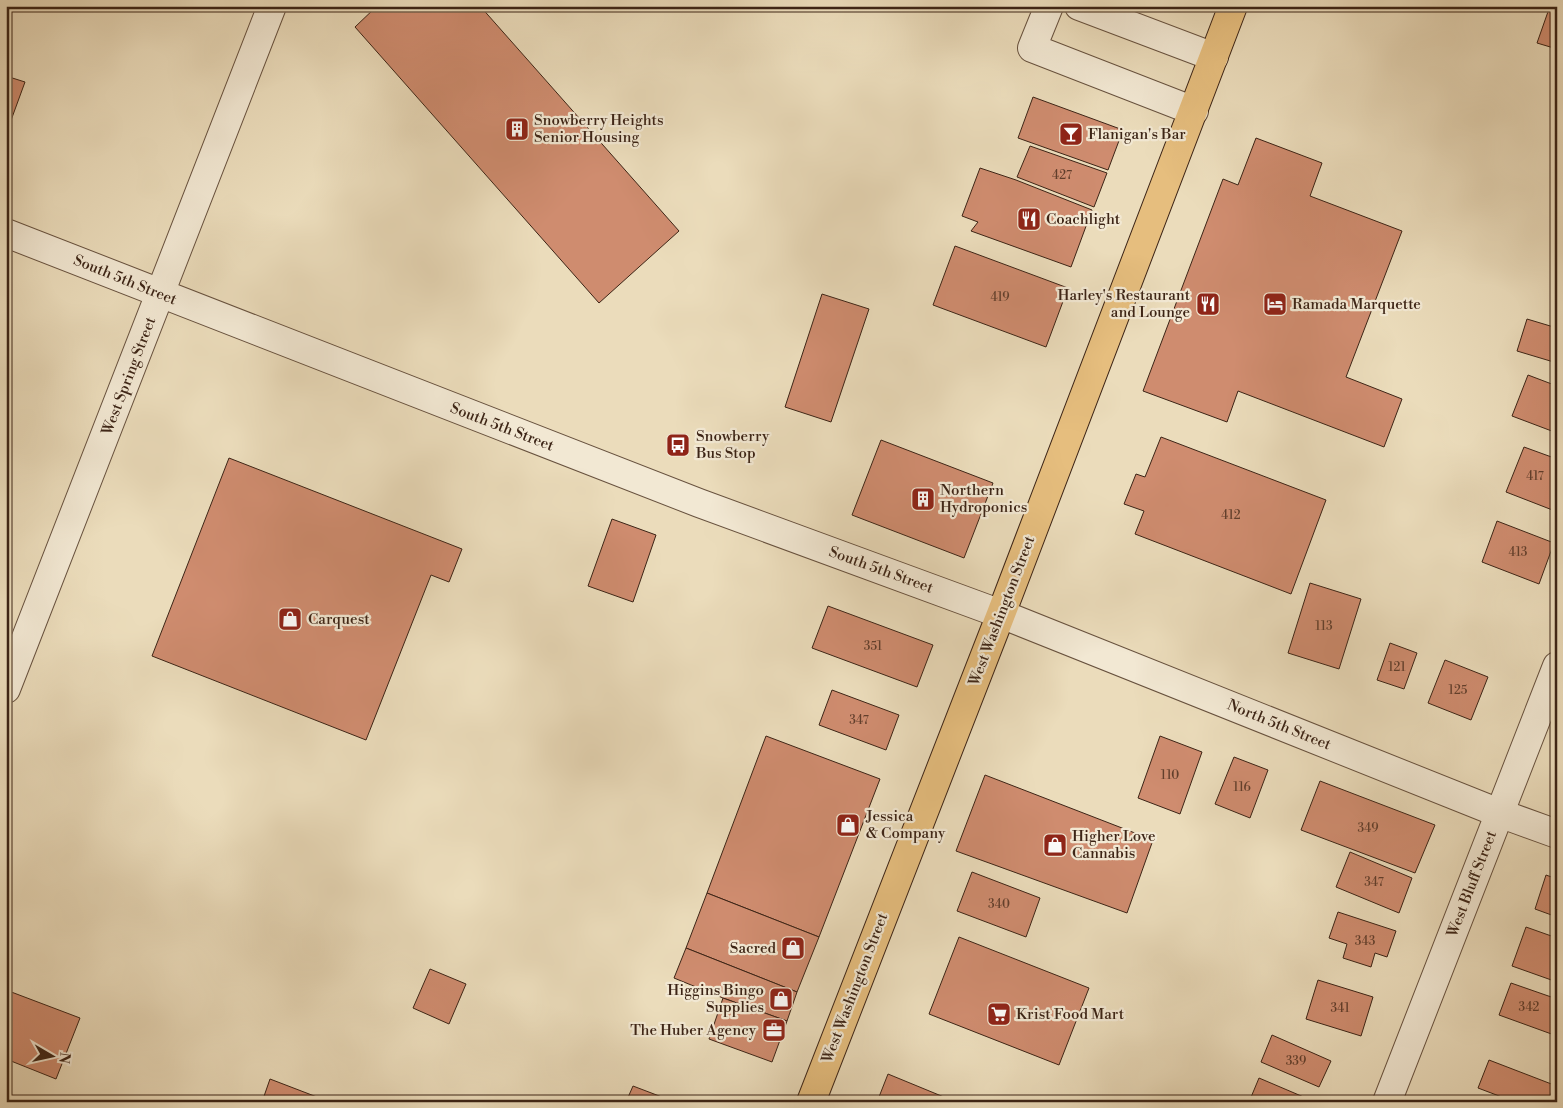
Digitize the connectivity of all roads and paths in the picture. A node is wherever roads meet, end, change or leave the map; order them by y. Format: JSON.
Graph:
{"nodes":[{"id":1,"x":272,"y":6,"type":"edge"},
{"id":2,"x":1049,"y":6,"type":"edge"},
{"id":3,"x":1079,"y":6,"type":"edge"},
{"id":4,"x":1233,"y":6,"type":"edge"},
{"id":5,"x":1214,"y":57,"type":"junction"},
{"id":6,"x":1194,"y":111,"type":"junction"},
{"id":7,"x":6,"y":233,"type":"edge"},
{"id":8,"x":161,"y":294,"type":"junction"},
{"id":9,"x":1001,"y":614,"type":"junction"},
{"id":10,"x":1557,"y":666,"type":"edge"},
{"id":11,"x":6,"y":689,"type":"edge"},
{"id":12,"x":1499,"y":813,"type":"junction"},
{"id":13,"x":1557,"y":834,"type":"edge"},
{"id":14,"x":811,"y":1102,"type":"edge"},
{"id":15,"x":1387,"y":1102,"type":"edge"}],
"edges":[{"from":1,"to":8,"type":"street","name":"West Spring Street"},
{"from":2,"to":6,"type":"street"},
{"from":3,"to":5,"type":"street"},
{"from":4,"to":5,"type":"main road","name":"West Washington Street"},
{"from":5,"to":6,"type":"main road","name":"West Washington Street"},
{"from":6,"to":9,"type":"main road","name":"West Washington Street"},
{"from":7,"to":8,"type":"street","name":"South 5th Street"},
{"from":8,"to":9,"type":"street","name":"South 5th Street"},
{"from":8,"to":11,"type":"street","name":"West Spring Street"},
{"from":9,"to":12,"type":"street","name":"North 5th Street"},
{"from":9,"to":14,"type":"main road","name":"West Washington Street"},
{"from":10,"to":12,"type":"street","name":"West Bluff Street"},
{"from":12,"to":13,"type":"street","name":"North 5th Street"},
{"from":12,"to":15,"type":"street","name":"West Bluff Street"}]}
